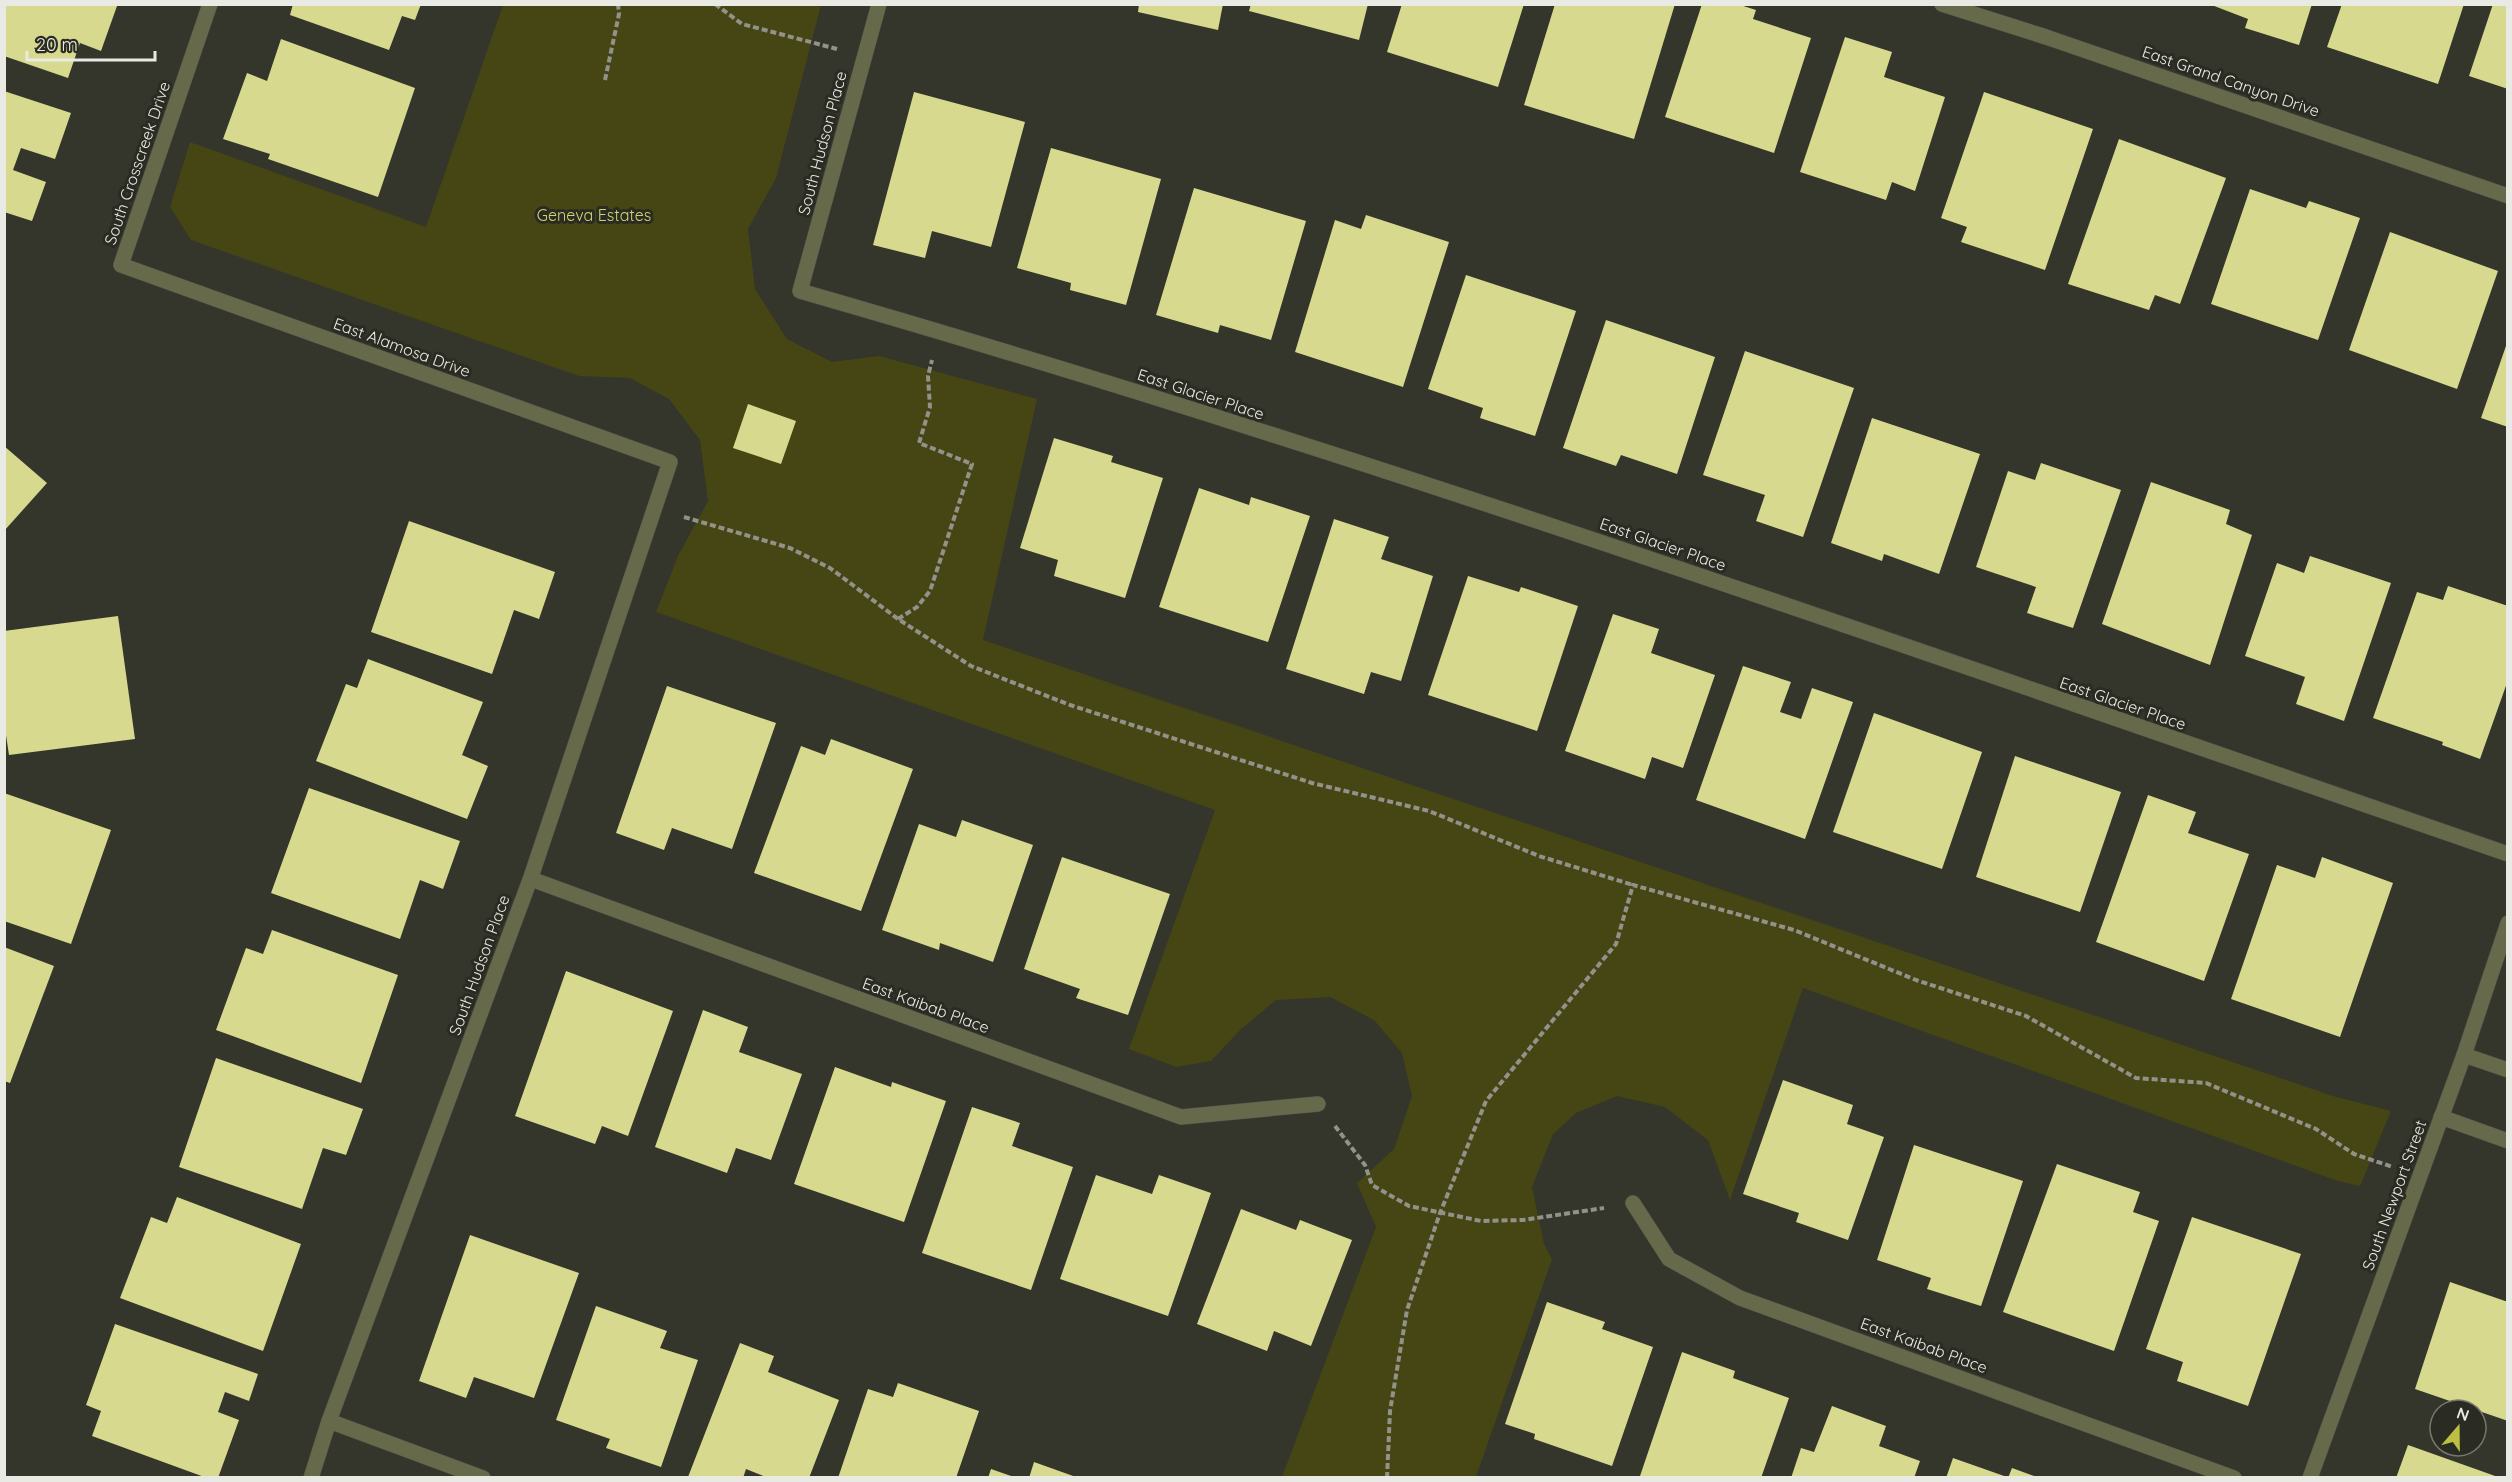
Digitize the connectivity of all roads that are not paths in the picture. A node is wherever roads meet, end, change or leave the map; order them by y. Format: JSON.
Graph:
{"nodes":[{"id":1,"x":210,"y":4,"type":"edge"},
{"id":2,"x":879,"y":4,"type":"edge"},
{"id":3,"x":1942,"y":4,"type":"edge"},
{"id":4,"x":2508,"y":196,"type":"edge"},
{"id":5,"x":121,"y":266,"type":"joint"},
{"id":6,"x":800,"y":291,"type":"joint"},
{"id":7,"x":670,"y":462,"type":"joint"},
{"id":8,"x":2508,"y":854,"type":"edge"},
{"id":9,"x":531,"y":879,"type":"junction"},
{"id":10,"x":2508,"y":923,"type":"edge"},
{"id":11,"x":2464,"y":1055,"type":"junction"},
{"id":12,"x":2508,"y":1070,"type":"edge"},
{"id":13,"x":1318,"y":1104,"type":"road end"},
{"id":14,"x":2441,"y":1117,"type":"junction"},
{"id":15,"x":2508,"y":1141,"type":"edge"},
{"id":16,"x":1633,"y":1203,"type":"road end"},
{"id":17,"x":329,"y":1421,"type":"junction"},
{"id":18,"x":311,"y":1478,"type":"edge"},
{"id":19,"x":483,"y":1478,"type":"edge"},
{"id":20,"x":2234,"y":1478,"type":"edge"},
{"id":21,"x":2310,"y":1478,"type":"edge"}],
"edges":[{"from":1,"to":5,"type":"street","name":"South Crosscreek Drive"},
{"from":2,"to":6,"type":"street","name":"South Hudson Place"},
{"from":3,"to":4,"type":"street","name":"East Grand Canyon Drive"},
{"from":5,"to":7,"type":"street","name":"East Alamosa Drive"},
{"from":6,"to":8,"type":"street","name":"East Glacier Place"},
{"from":7,"to":9,"type":"street","name":"South Hudson Place"},
{"from":9,"to":13,"type":"street","name":"East Kaibab Place"},
{"from":9,"to":17,"type":"street","name":"South Hudson Place"},
{"from":10,"to":11,"type":"street","name":"South Newport Street"},
{"from":11,"to":12,"type":"street"},
{"from":11,"to":14,"type":"street","name":"South Newport Street"},
{"from":14,"to":15,"type":"street"},
{"from":14,"to":21,"type":"street","name":"South Newport Street"},
{"from":16,"to":20,"type":"street","name":"East Kaibab Place"},
{"from":17,"to":18,"type":"street","name":"South Hudson Place"},
{"from":17,"to":19,"type":"street"}]}
